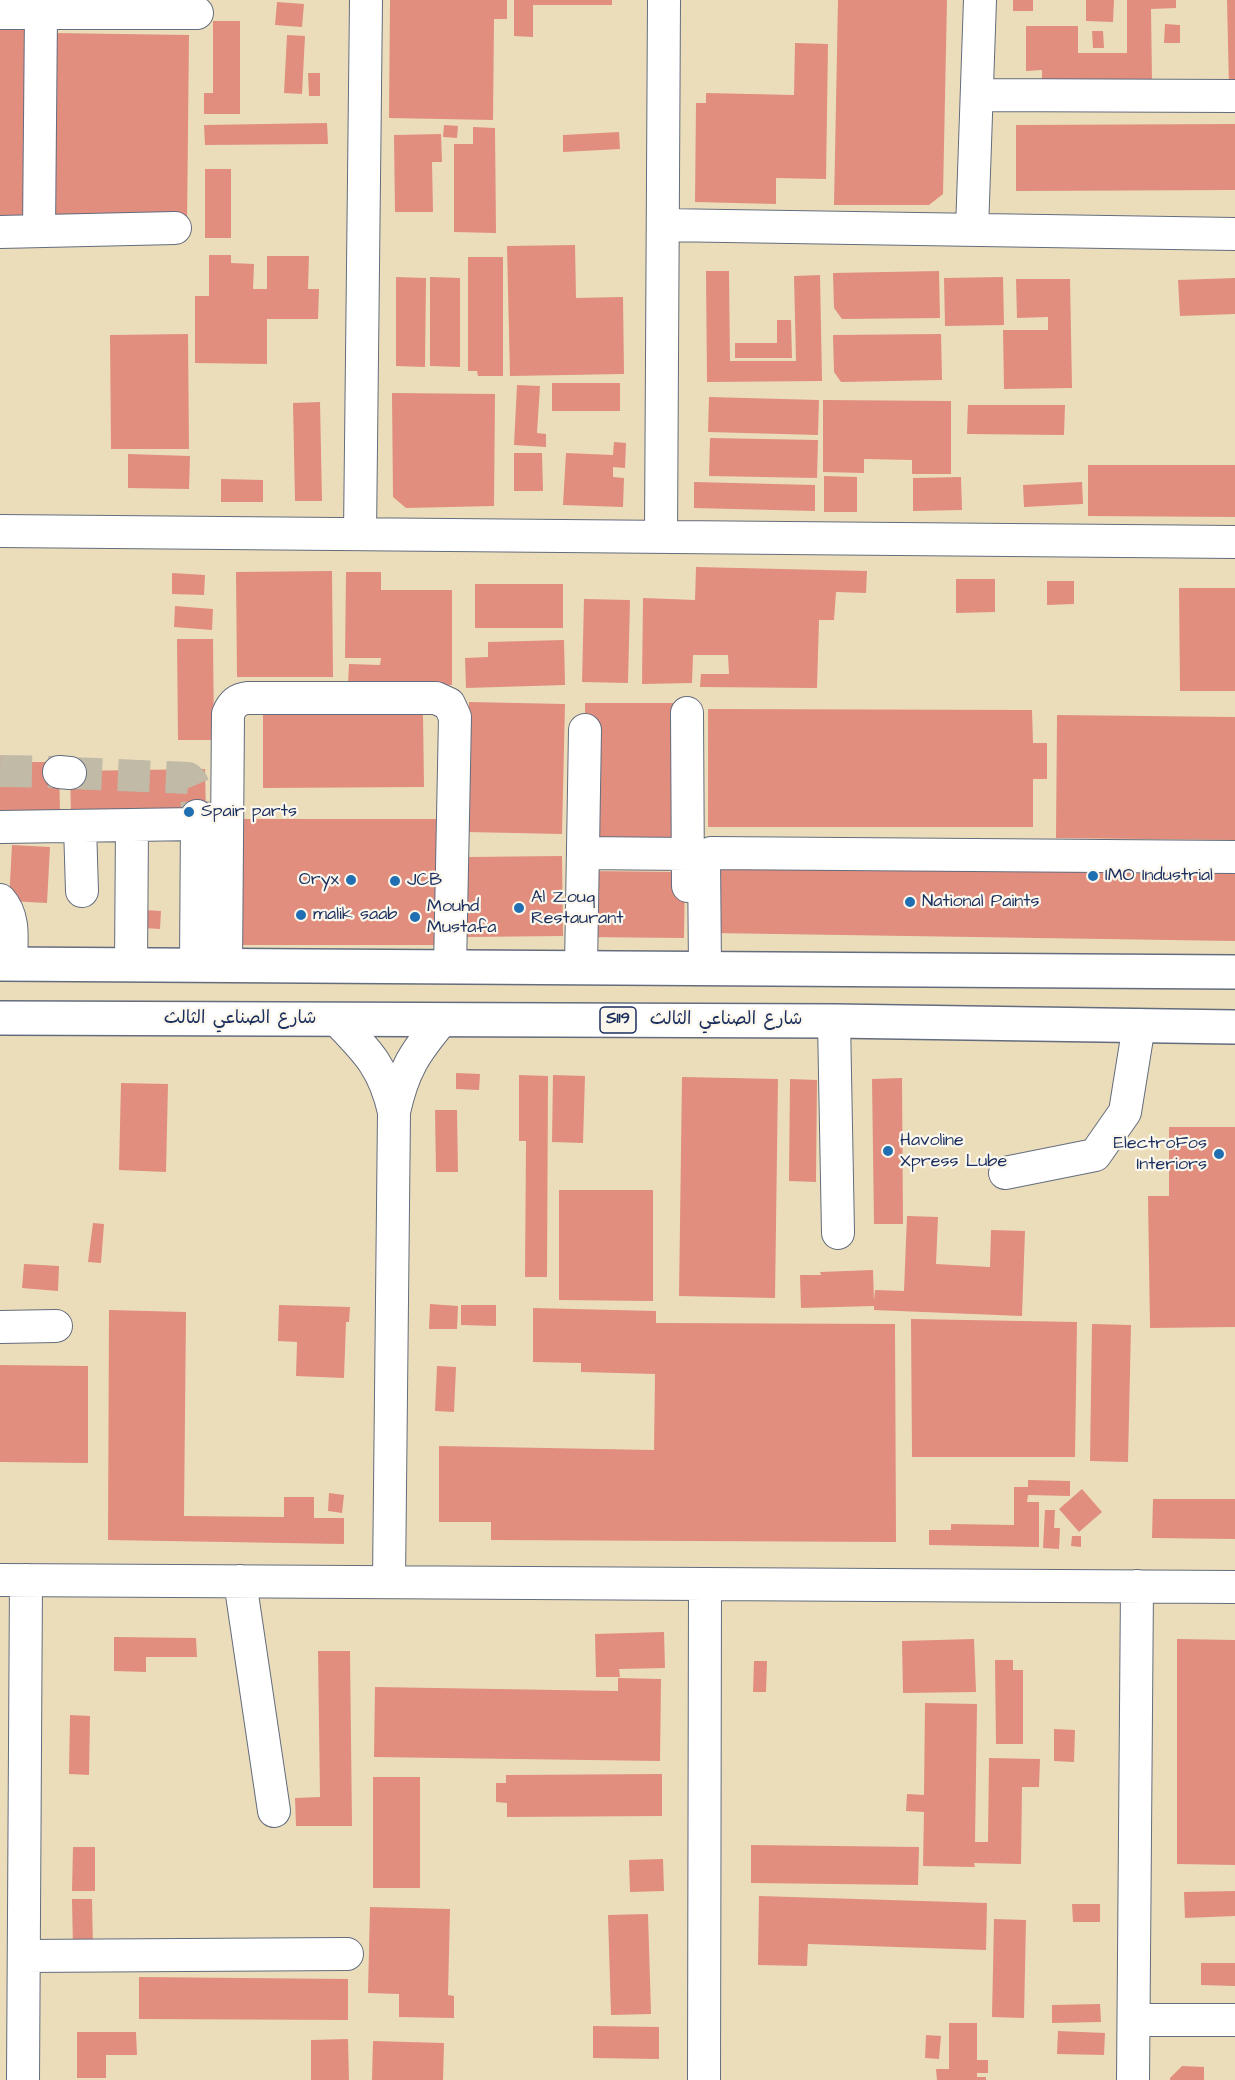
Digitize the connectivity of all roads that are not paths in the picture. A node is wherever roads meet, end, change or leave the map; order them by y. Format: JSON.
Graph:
{"nodes":[{"id":1,"x":366,"y":0,"type":"edge"},
{"id":2,"x":664,"y":0,"type":"edge"},
{"id":3,"x":980,"y":0,"type":"edge"},
{"id":4,"x":0,"y":13,"type":"edge"},
{"id":5,"x":41,"y":13,"type":"junction"},
{"id":6,"x":197,"y":13,"type":"dead end"},
{"id":7,"x":976,"y":95,"type":"junction"},
{"id":8,"x":1235,"y":96,"type":"edge"},
{"id":9,"x":663,"y":225,"type":"junction"},
{"id":10,"x":175,"y":228,"type":"dead end"},
{"id":11,"x":972,"y":230,"type":"junction"},
{"id":12,"x":39,"y":231,"type":"junction"},
{"id":13,"x":0,"y":232,"type":"edge"},
{"id":14,"x":1235,"y":234,"type":"edge"},
{"id":15,"x":0,"y":531,"type":"edge"},
{"id":16,"x":360,"y":534,"type":"junction"},
{"id":17,"x":661,"y":537,"type":"junction"},
{"id":18,"x":1235,"y":542,"type":"edge"},
{"id":19,"x":687,"y":713,"type":"dead end"},
{"id":20,"x":585,"y":730,"type":"dead end"},
{"id":21,"x":132,"y":825,"type":"junction"},
{"id":22,"x":80,"y":826,"type":"junction"},
{"id":23,"x":0,"y":827,"type":"edge"},
{"id":24,"x":583,"y":854,"type":"junction"},
{"id":25,"x":687,"y":854,"type":"junction"},
{"id":26,"x":1235,"y":857,"type":"edge"},
{"id":27,"x":82,"y":891,"type":"dead end"},
{"id":28,"x":0,"y":900,"type":"edge"},
{"id":29,"x":6,"y":964,"type":"edge"},
{"id":30,"x":131,"y":965,"type":"junction"},
{"id":31,"x":211,"y":965,"type":"junction"},
{"id":32,"x":450,"y":967,"type":"junction"},
{"id":33,"x":581,"y":968,"type":"junction"},
{"id":34,"x":697,"y":968,"type":"junction"},
{"id":35,"x":1235,"y":972,"type":"edge"},
{"id":36,"x":0,"y":1018,"type":"edge"},
{"id":37,"x":336,"y":1019,"type":"junction"},
{"id":38,"x":442,"y":1020,"type":"junction"},
{"id":39,"x":834,"y":1021,"type":"junction"},
{"id":40,"x":1139,"y":1025,"type":"junction"},
{"id":41,"x":1235,"y":1027,"type":"edge"},
{"id":42,"x":394,"y":1112,"type":"junction"},
{"id":43,"x":1005,"y":1173,"type":"dead end"},
{"id":44,"x":838,"y":1233,"type":"dead end"},
{"id":45,"x":56,"y":1326,"type":"dead end"},
{"id":46,"x":0,"y":1327,"type":"edge"},
{"id":47,"x":13,"y":1580,"type":"edge"},
{"id":48,"x":240,"y":1581,"type":"junction"},
{"id":49,"x":389,"y":1582,"type":"junction"},
{"id":50,"x":705,"y":1584,"type":"junction"},
{"id":51,"x":1137,"y":1587,"type":"junction"},
{"id":52,"x":1235,"y":1587,"type":"edge"},
{"id":53,"x":274,"y":1811,"type":"dead end"},
{"id":54,"x":347,"y":1954,"type":"dead end"},
{"id":55,"x":24,"y":1956,"type":"junction"},
{"id":56,"x":1134,"y":2020,"type":"junction"},
{"id":57,"x":1235,"y":2020,"type":"edge"},
{"id":58,"x":23,"y":2080,"type":"edge"},
{"id":59,"x":704,"y":2080,"type":"edge"},
{"id":60,"x":1133,"y":2080,"type":"edge"}],
"edges":[{"from":1,"to":16,"type":"street"},
{"from":2,"to":9,"type":"street"},
{"from":3,"to":7,"type":"street"},
{"from":4,"to":5,"type":"street"},
{"from":5,"to":6,"type":"street"},
{"from":5,"to":12,"type":"street"},
{"from":7,"to":8,"type":"street"},
{"from":7,"to":11,"type":"street"},
{"from":9,"to":11,"type":"street"},
{"from":9,"to":17,"type":"street"},
{"from":10,"to":12,"type":"street"},
{"from":11,"to":14,"type":"street"},
{"from":12,"to":13,"type":"street"},
{"from":15,"to":16,"type":"street"},
{"from":16,"to":17,"type":"street"},
{"from":17,"to":18,"type":"street"},
{"from":19,"to":25,"type":"street"},
{"from":20,"to":24,"type":"street"},
{"from":21,"to":22,"type":"street"},
{"from":21,"to":30,"type":"street"},
{"from":21,"to":31,"type":"street"},
{"from":22,"to":23,"type":"street"},
{"from":22,"to":27,"type":"street"},
{"from":24,"to":25,"type":"street"},
{"from":24,"to":33,"type":"street"},
{"from":25,"to":34,"type":"street"},
{"from":26,"to":34,"type":"street"},
{"from":28,"to":29,"type":"street"},
{"from":29,"to":30,"type":"main road"},
{"from":30,"to":31,"type":"main road"},
{"from":31,"to":32,"type":"main road"},
{"from":31,"to":32,"type":"street"},
{"from":32,"to":33,"type":"main road"},
{"from":33,"to":34,"type":"main road"},
{"from":34,"to":35,"type":"main road"},
{"from":36,"to":37,"type":"main road","name":"شارع الصناعي الثالث","number":"S119"},
{"from":37,"to":38,"type":"main road","name":"شارع الصناعي الثالث","number":"S119"},
{"from":37,"to":42,"type":"street"},
{"from":38,"to":39,"type":"main road","name":"شارع الصناعي الثالث","number":"S119"},
{"from":38,"to":42,"type":"street"},
{"from":39,"to":40,"type":"main road","name":"شارع الصناعي الثالث","number":"S119"},
{"from":39,"to":44,"type":"street"},
{"from":40,"to":41,"type":"main road","name":"شارع الصناعي الثالث","number":"S119"},
{"from":40,"to":43,"type":"street"},
{"from":42,"to":49,"type":"street"},
{"from":45,"to":46,"type":"street"},
{"from":47,"to":48,"type":"street"},
{"from":47,"to":55,"type":"street"},
{"from":48,"to":49,"type":"street"},
{"from":48,"to":53,"type":"street"},
{"from":49,"to":50,"type":"street"},
{"from":50,"to":51,"type":"street"},
{"from":50,"to":59,"type":"street"},
{"from":51,"to":52,"type":"street"},
{"from":51,"to":56,"type":"street"},
{"from":54,"to":55,"type":"street"},
{"from":55,"to":58,"type":"street"},
{"from":56,"to":57,"type":"street"},
{"from":56,"to":60,"type":"street"}]}
